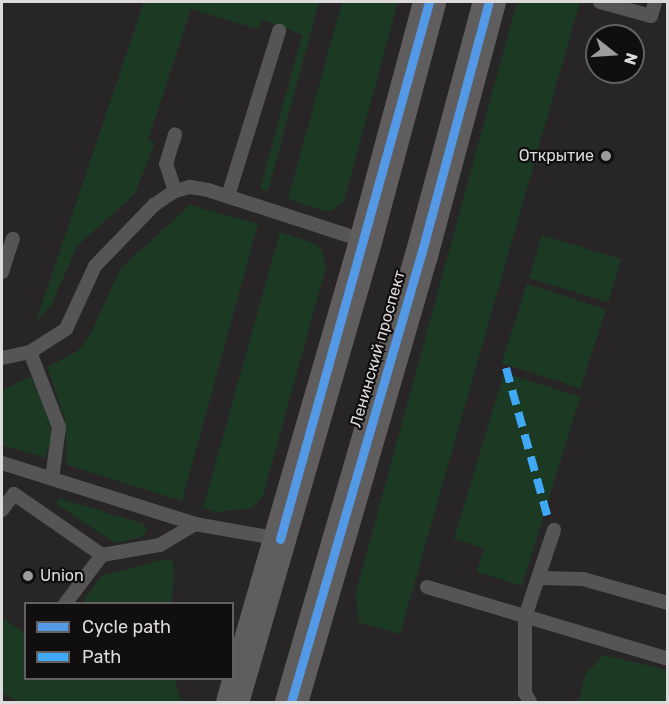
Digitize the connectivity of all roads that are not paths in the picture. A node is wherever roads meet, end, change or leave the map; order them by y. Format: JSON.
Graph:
{"nodes":[{"id":1,"x":429,"y":2,"type":"edge"},
{"id":2,"x":489,"y":2,"type":"edge"},
{"id":3,"x":600,"y":2,"type":"edge"},
{"id":4,"x":655,"y":2,"type":"edge"},
{"id":5,"x":279,"y":31,"type":"dead end"},
{"id":6,"x":175,"y":135,"type":"dead end"},
{"id":7,"x":175,"y":191,"type":"junction"},
{"id":8,"x":228,"y":196,"type":"junction"},
{"id":9,"x":13,"y":240,"type":"dead end"},
{"id":10,"x":365,"y":241,"type":"junction"},
{"id":11,"x":2,"y":272,"type":"edge"},
{"id":12,"x":30,"y":352,"type":"junction"},
{"id":13,"x":2,"y":358,"type":"edge"},
{"id":14,"x":2,"y":463,"type":"edge"},
{"id":15,"x":52,"y":479,"type":"junction"},
{"id":16,"x":2,"y":510,"type":"edge"},
{"id":17,"x":195,"y":524,"type":"junction"},
{"id":18,"x":554,"y":530,"type":"dead end"},
{"id":19,"x":280,"y":539,"type":"junction"},
{"id":20,"x":102,"y":555,"type":"junction"},
{"id":21,"x":538,"y":578,"type":"junction"},
{"id":22,"x":427,"y":587,"type":"dead end"},
{"id":23,"x":66,"y":602,"type":"edge"},
{"id":24,"x":668,"y":603,"type":"edge"},
{"id":25,"x":525,"y":617,"type":"junction"},
{"id":26,"x":668,"y":659,"type":"edge"},
{"id":27,"x":232,"y":702,"type":"edge"},
{"id":28,"x":291,"y":702,"type":"edge"},
{"id":29,"x":530,"y":702,"type":"edge"}],
"edges":[{"from":1,"to":10,"type":"main road"},
{"from":2,"to":28,"type":"main road","name":"Ленинский проспект"},
{"from":3,"to":4,"type":"lane"},
{"from":5,"to":8,"type":"lane"},
{"from":6,"to":7,"type":"lane"},
{"from":7,"to":8,"type":"lane"},
{"from":7,"to":12,"type":"lane"},
{"from":8,"to":10,"type":"lane"},
{"from":9,"to":11,"type":"lane"},
{"from":10,"to":19,"type":"main road"},
{"from":12,"to":13,"type":"lane"},
{"from":12,"to":15,"type":"lane"},
{"from":14,"to":15,"type":"lane"},
{"from":15,"to":17,"type":"lane"},
{"from":16,"to":20,"type":"lane"},
{"from":17,"to":19,"type":"lane"},
{"from":17,"to":20,"type":"lane"},
{"from":18,"to":21,"type":"lane"},
{"from":19,"to":27,"type":"main road"},
{"from":20,"to":23,"type":"lane"},
{"from":21,"to":24,"type":"lane"},
{"from":21,"to":25,"type":"lane"},
{"from":22,"to":25,"type":"lane"},
{"from":25,"to":26,"type":"lane"},
{"from":25,"to":29,"type":"lane"}]}
